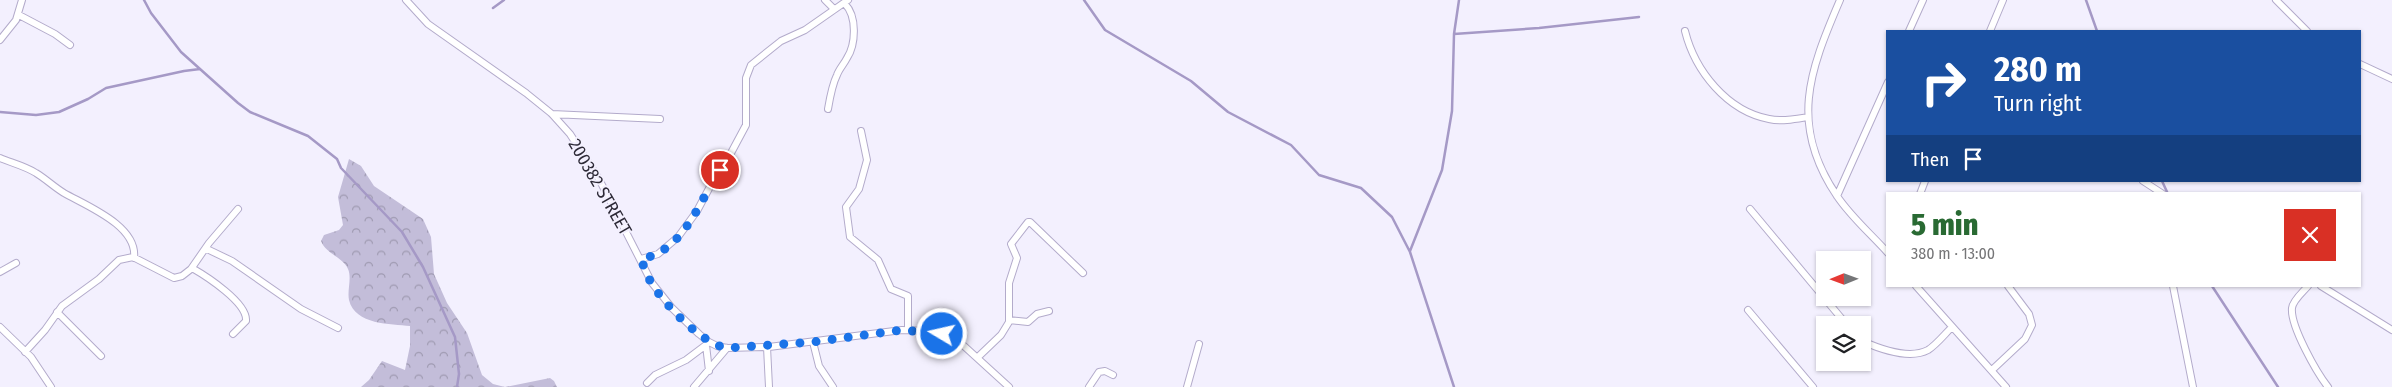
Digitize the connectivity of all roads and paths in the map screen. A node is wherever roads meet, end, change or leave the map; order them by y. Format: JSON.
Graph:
{"nodes":[{"id":1,"x":22,"y":0,"type":"edge"},
{"id":2,"x":406,"y":0,"type":"edge"},
{"id":3,"x":825,"y":0,"type":"edge"},
{"id":4,"x":1840,"y":0,"type":"edge"},
{"id":5,"x":1923,"y":0,"type":"edge"},
{"id":6,"x":2003,"y":0,"type":"edge"},
{"id":7,"x":2276,"y":0,"type":"edge"},
{"id":8,"x":846,"y":2,"type":"edge"},
{"id":9,"x":834,"y":9,"type":"junction"},
{"id":10,"x":19,"y":15,"type":"junction"},
{"id":11,"x":1910,"y":30,"type":"edge"},
{"id":12,"x":1990,"y":30,"type":"edge"},
{"id":13,"x":2306,"y":30,"type":"edge"},
{"id":14,"x":1685,"y":31,"type":"dead end"},
{"id":15,"x":0,"y":40,"type":"edge"},
{"id":16,"x":70,"y":45,"type":"dead end"},
{"id":17,"x":2361,"y":64,"type":"edge"},
{"id":18,"x":2392,"y":79,"type":"edge"},
{"id":19,"x":1886,"y":86,"type":"edge"},
{"id":20,"x":828,"y":109,"type":"dead end"},
{"id":21,"x":552,"y":114,"type":"junction"},
{"id":22,"x":1808,"y":117,"type":"junction"},
{"id":23,"x":660,"y":119,"type":"dead end"},
{"id":24,"x":861,"y":131,"type":"dead end"},
{"id":25,"x":0,"y":158,"type":"edge"},
{"id":26,"x":2145,"y":182,"type":"edge"},
{"id":27,"x":2160,"y":192,"type":"edge"},
{"id":28,"x":1837,"y":196,"type":"junction"},
{"id":29,"x":238,"y":209,"type":"dead end"},
{"id":30,"x":1750,"y":209,"type":"dead end"},
{"id":31,"x":1885,"y":245,"type":"edge"},
{"id":32,"x":206,"y":249,"type":"junction"},
{"id":33,"x":134,"y":258,"type":"junction"},
{"id":34,"x":641,"y":259,"type":"junction"},
{"id":35,"x":16,"y":263,"type":"dead end"},
{"id":36,"x":192,"y":268,"type":"junction"},
{"id":37,"x":0,"y":272,"type":"edge"},
{"id":38,"x":1083,"y":273,"type":"dead end"},
{"id":39,"x":1917,"y":287,"type":"edge"},
{"id":40,"x":2009,"y":287,"type":"edge"},
{"id":41,"x":2173,"y":287,"type":"edge"},
{"id":42,"x":2307,"y":287,"type":"edge"},
{"id":43,"x":2324,"y":287,"type":"edge"},
{"id":44,"x":1748,"y":310,"type":"dead end"},
{"id":45,"x":1050,"y":311,"type":"dead end"},
{"id":46,"x":57,"y":312,"type":"junction"},
{"id":47,"x":1839,"y":316,"type":"edge"},
{"id":48,"x":1009,"y":320,"type":"junction"},
{"id":49,"x":0,"y":327,"type":"edge"},
{"id":50,"x":338,"y":328,"type":"dead end"},
{"id":51,"x":1951,"y":328,"type":"junction"},
{"id":52,"x":908,"y":330,"type":"junction"},
{"id":53,"x":2392,"y":330,"type":"edge"},
{"id":54,"x":233,"y":334,"type":"dead end"},
{"id":55,"x":813,"y":342,"type":"junction"},
{"id":56,"x":708,"y":343,"type":"junction"},
{"id":57,"x":1199,"y":344,"type":"dead end"},
{"id":58,"x":1871,"y":344,"type":"edge"},
{"id":59,"x":767,"y":347,"type":"junction"},
{"id":60,"x":727,"y":348,"type":"junction"},
{"id":61,"x":25,"y":352,"type":"junction"},
{"id":62,"x":101,"y":356,"type":"dead end"},
{"id":63,"x":978,"y":357,"type":"junction"},
{"id":64,"x":1992,"y":370,"type":"junction"},
{"id":65,"x":709,"y":371,"type":"junction"},
{"id":66,"x":1113,"y":376,"type":"dead end"},
{"id":67,"x":647,"y":383,"type":"dead end"},
{"id":68,"x":49,"y":386,"type":"edge"},
{"id":69,"x":694,"y":387,"type":"edge"},
{"id":70,"x":769,"y":387,"type":"edge"},
{"id":71,"x":833,"y":387,"type":"edge"},
{"id":72,"x":1009,"y":387,"type":"edge"},
{"id":73,"x":1089,"y":387,"type":"edge"},
{"id":74,"x":1188,"y":387,"type":"edge"},
{"id":75,"x":1813,"y":387,"type":"edge"},
{"id":76,"x":2006,"y":387,"type":"edge"},
{"id":77,"x":2193,"y":387,"type":"edge"},
{"id":78,"x":2328,"y":387,"type":"edge"}],
"edges":[{"from":1,"to":10,"type":"street"},
{"from":2,"to":21,"type":"street","name":"200382 STREET"},
{"from":3,"to":9,"type":"street"},
{"from":4,"to":22,"type":"street"},
{"from":5,"to":11,"type":"street"},
{"from":6,"to":12,"type":"street"},
{"from":7,"to":13,"type":"street"},
{"from":8,"to":9,"type":"street"},
{"from":8,"to":20,"type":"street"},
{"from":9,"to":34,"type":"street"},
{"from":10,"to":15,"type":"street"},
{"from":10,"to":16,"type":"street"},
{"from":14,"to":22,"type":"street"},
{"from":17,"to":18,"type":"street"},
{"from":19,"to":28,"type":"street"},
{"from":21,"to":23,"type":"street"},
{"from":21,"to":34,"type":"street","name":"200382 STREET"},
{"from":22,"to":28,"type":"street"},
{"from":24,"to":52,"type":"street"},
{"from":25,"to":33,"type":"street"},
{"from":26,"to":27,"type":"street"},
{"from":28,"to":31,"type":"street"},
{"from":29,"to":32,"type":"street"},
{"from":30,"to":47,"type":"street"},
{"from":32,"to":36,"type":"street"},
{"from":32,"to":50,"type":"street"},
{"from":33,"to":36,"type":"street"},
{"from":33,"to":46,"type":"street"},
{"from":34,"to":56,"type":"street","name":"200382 STREET"},
{"from":35,"to":37,"type":"street"},
{"from":36,"to":54,"type":"street"},
{"from":38,"to":48,"type":"street"},
{"from":39,"to":51,"type":"street"},
{"from":40,"to":64,"type":"street"},
{"from":41,"to":77,"type":"street"},
{"from":42,"to":78,"type":"street"},
{"from":43,"to":53,"type":"street"},
{"from":44,"to":75,"type":"street"},
{"from":45,"to":48,"type":"street"},
{"from":46,"to":61,"type":"street"},
{"from":46,"to":62,"type":"street"},
{"from":48,"to":63,"type":"street"},
{"from":49,"to":61,"type":"street"},
{"from":51,"to":58,"type":"street"},
{"from":51,"to":64,"type":"street"},
{"from":52,"to":55,"type":"street","name":"200382 STREET"},
{"from":52,"to":63,"type":"street","name":"200382 STREET"},
{"from":55,"to":59,"type":"street","name":"200382 STREET"},
{"from":55,"to":71,"type":"street"},
{"from":56,"to":60,"type":"street","name":"200382 STREET"},
{"from":56,"to":65,"type":"street"},
{"from":56,"to":67,"type":"street"},
{"from":57,"to":74,"type":"street"},
{"from":59,"to":60,"type":"street","name":"200382 STREET"},
{"from":59,"to":70,"type":"street"},
{"from":60,"to":65,"type":"street"},
{"from":61,"to":68,"type":"street"},
{"from":63,"to":72,"type":"street","name":"200382 STREET"},
{"from":64,"to":76,"type":"street"},
{"from":65,"to":69,"type":"street"},
{"from":66,"to":73,"type":"street"}]}
